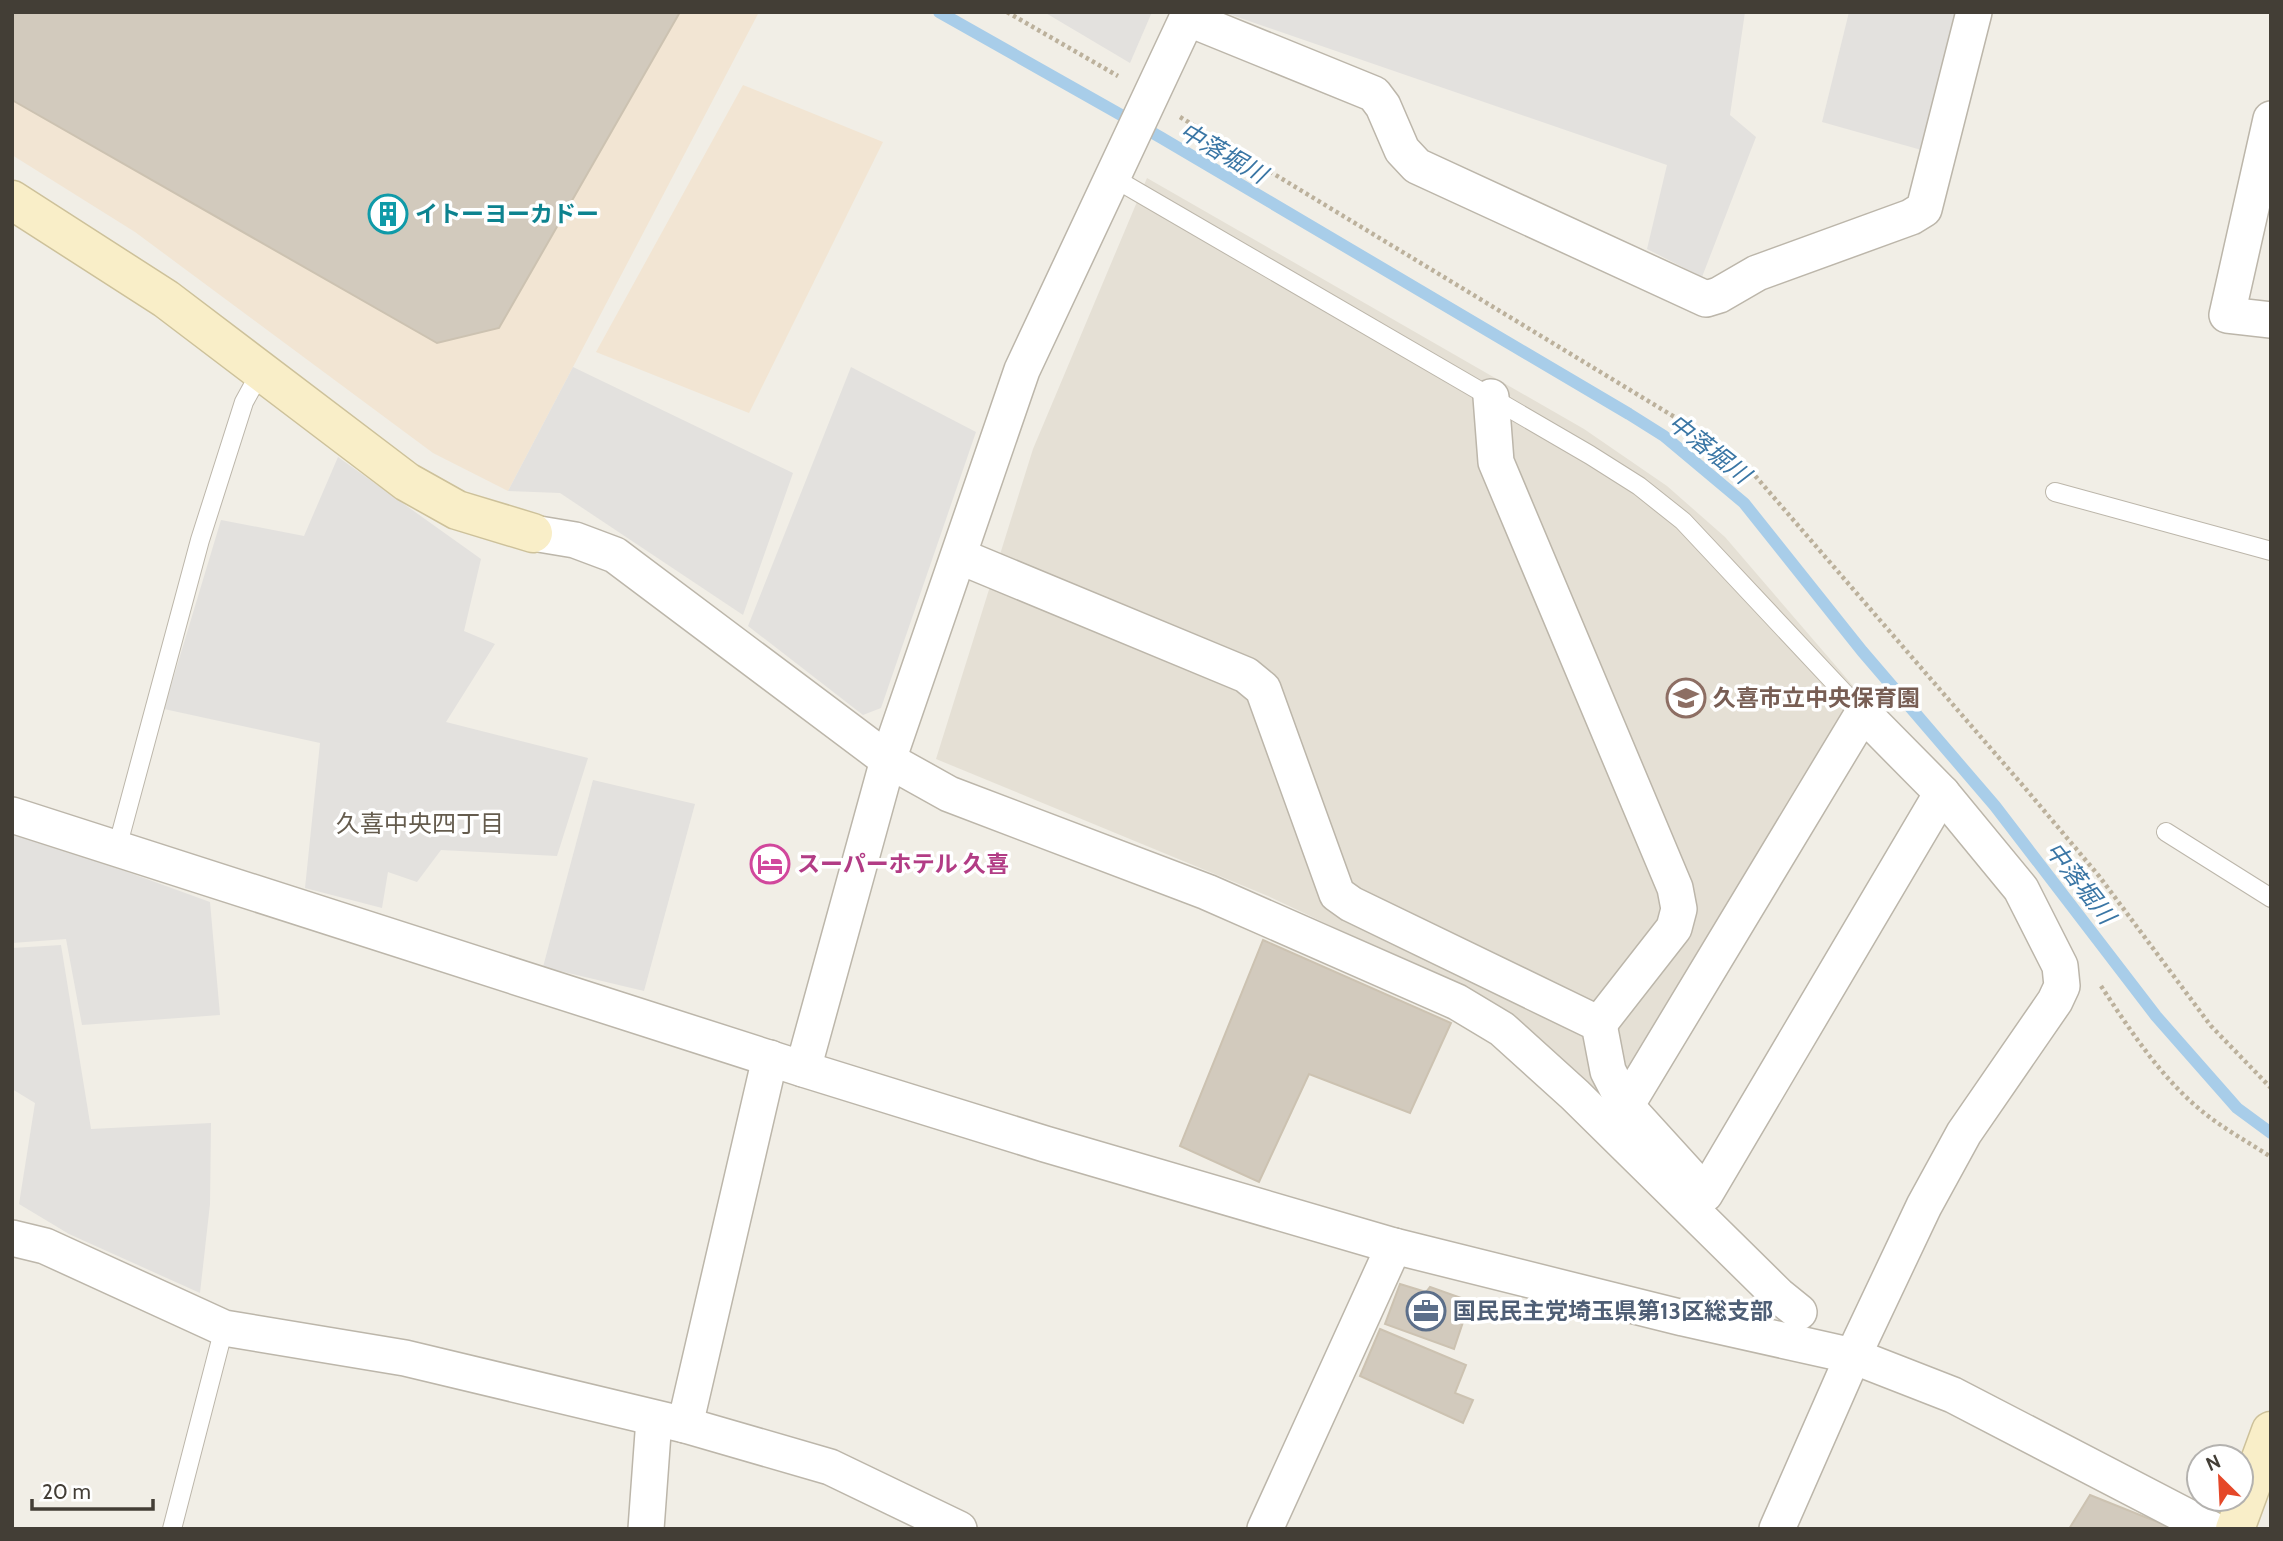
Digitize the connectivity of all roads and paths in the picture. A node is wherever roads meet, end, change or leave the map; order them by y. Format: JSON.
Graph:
{"nodes":[{"id":1,"x":1007,"y":12,"type":"edge"},
{"id":2,"x":1974,"y":12,"type":"edge"},
{"id":3,"x":1188,"y":15,"type":"edge"},
{"id":4,"x":1120,"y":76,"type":"dead end"},
{"id":5,"x":1161,"y":106,"type":"junction"},
{"id":6,"x":2271,"y":119,"type":"edge"},
{"id":7,"x":1118,"y":164,"type":"junction"},
{"id":8,"x":12,"y":200,"type":"edge"},
{"id":9,"x":2271,"y":320,"type":"edge"},
{"id":10,"x":261,"y":371,"type":"junction"},
{"id":11,"x":1491,"y":397,"type":"junction"},
{"id":12,"x":2055,"y":492,"type":"dead end"},
{"id":13,"x":533,"y":533,"type":"joint"},
{"id":14,"x":2271,"y":551,"type":"edge"},
{"id":15,"x":959,"y":556,"type":"junction"},
{"id":16,"x":1863,"y":713,"type":"junction"},
{"id":17,"x":888,"y":760,"type":"junction"},
{"id":18,"x":1942,"y":793,"type":"junction"},
{"id":19,"x":12,"y":815,"type":"edge"},
{"id":20,"x":2166,"y":832,"type":"dead end"},
{"id":21,"x":117,"y":848,"type":"junction"},
{"id":22,"x":2271,"y":898,"type":"edge"},
{"id":23,"x":2097,"y":979,"type":"dead end"},
{"id":24,"x":1599,"y":1024,"type":"junction"},
{"id":25,"x":770,"y":1058,"type":"junction"},
{"id":26,"x":803,"y":1069,"type":"junction"},
{"id":27,"x":1608,"y":1071,"type":"junction"},
{"id":28,"x":2271,"y":1088,"type":"edge"},
{"id":29,"x":1575,"y":1095,"type":"junction"},
{"id":30,"x":1626,"y":1106,"type":"junction"},
{"id":31,"x":2271,"y":1157,"type":"edge"},
{"id":32,"x":1705,"y":1194,"type":"junction"},
{"id":33,"x":12,"y":1238,"type":"edge"},
{"id":34,"x":1394,"y":1246,"type":"junction"},
{"id":35,"x":1794,"y":1326,"type":"junction"},
{"id":36,"x":224,"y":1328,"type":"junction"},
{"id":37,"x":1853,"y":1356,"type":"junction"},
{"id":38,"x":669,"y":1422,"type":"junction"},
{"id":39,"x":2271,"y":1431,"type":"edge"},
{"id":40,"x":172,"y":1529,"type":"edge"},
{"id":41,"x":646,"y":1529,"type":"edge"},
{"id":42,"x":959,"y":1529,"type":"edge"},
{"id":43,"x":1265,"y":1529,"type":"edge"},
{"id":44,"x":1777,"y":1529,"type":"edge"},
{"id":45,"x":2211,"y":1529,"type":"edge"},
{"id":46,"x":2235,"y":1529,"type":"edge"}],
"edges":[{"from":1,"to":4,"type":"path"},
{"from":2,"to":3,"type":"street"},
{"from":3,"to":5,"type":"street"},
{"from":5,"to":7,"type":"street"},
{"from":5,"to":28,"type":"path"},
{"from":6,"to":9,"type":"street"},
{"from":7,"to":11,"type":"lane"},
{"from":7,"to":15,"type":"street"},
{"from":8,"to":10,"type":"street"},
{"from":10,"to":13,"type":"street"},
{"from":10,"to":21,"type":"lane"},
{"from":11,"to":16,"type":"lane"},
{"from":11,"to":24,"type":"street"},
{"from":12,"to":14,"type":"lane"},
{"from":13,"to":17,"type":"street"},
{"from":15,"to":17,"type":"street"},
{"from":15,"to":24,"type":"street"},
{"from":16,"to":18,"type":"street"},
{"from":16,"to":30,"type":"street"},
{"from":17,"to":26,"type":"street"},
{"from":17,"to":29,"type":"street"},
{"from":18,"to":32,"type":"street"},
{"from":18,"to":37,"type":"street"},
{"from":19,"to":21,"type":"street"},
{"from":20,"to":22,"type":"lane"},
{"from":21,"to":25,"type":"street"},
{"from":23,"to":31,"type":"path"},
{"from":24,"to":27,"type":"street"},
{"from":25,"to":26,"type":"street"},
{"from":25,"to":38,"type":"street"},
{"from":26,"to":34,"type":"street"},
{"from":27,"to":29,"type":"street"},
{"from":27,"to":30,"type":"street"},
{"from":29,"to":35,"type":"street"},
{"from":30,"to":32,"type":"street"},
{"from":32,"to":35,"type":"street"},
{"from":33,"to":36,"type":"street"},
{"from":34,"to":35,"type":"street"},
{"from":34,"to":43,"type":"street"},
{"from":35,"to":37,"type":"street"},
{"from":36,"to":38,"type":"street"},
{"from":36,"to":40,"type":"lane"},
{"from":37,"to":44,"type":"street"},
{"from":37,"to":45,"type":"street"},
{"from":38,"to":41,"type":"street"},
{"from":38,"to":42,"type":"street"},
{"from":39,"to":46,"type":"street"}]}
